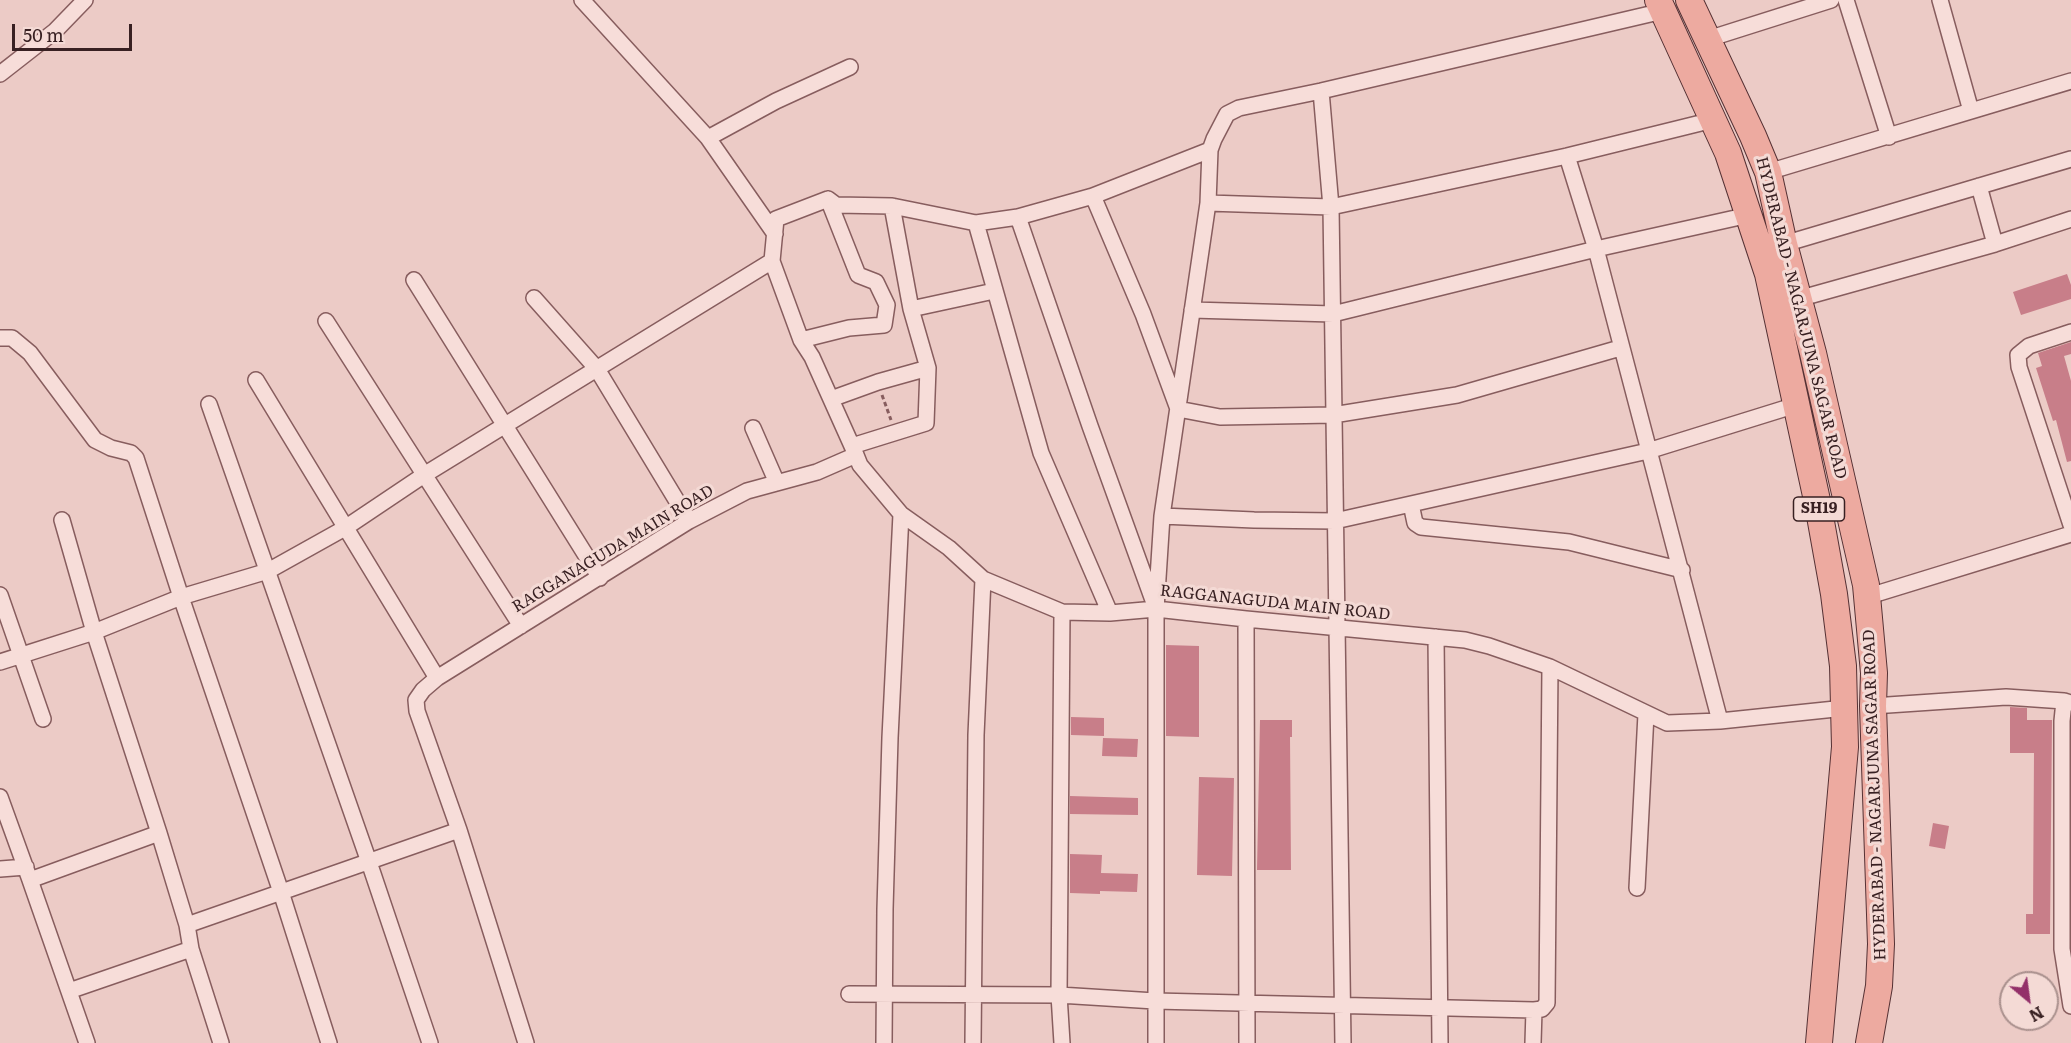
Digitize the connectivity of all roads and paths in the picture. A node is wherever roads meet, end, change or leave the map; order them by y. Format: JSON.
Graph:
{"nodes":[{"id":1,"x":85,"y":0,"type":"edge"},
{"id":2,"x":582,"y":0,"type":"edge"},
{"id":3,"x":1689,"y":0,"type":"edge"},
{"id":4,"x":1831,"y":0,"type":"edge"},
{"id":5,"x":1846,"y":0,"type":"edge"},
{"id":6,"x":1940,"y":0,"type":"edge"},
{"id":7,"x":1660,"y":5,"type":"edge"},
{"id":8,"x":1708,"y":39,"type":"junction"},
{"id":9,"x":850,"y":68,"type":"dead end"},
{"id":10,"x":0,"y":74,"type":"edge"},
{"id":11,"x":2071,"y":81,"type":"edge"},
{"id":12,"x":1321,"y":91,"type":"junction"},
{"id":13,"x":1971,"y":111,"type":"junction"},
{"id":14,"x":1713,"y":120,"type":"junction"},
{"id":15,"x":1889,"y":137,"type":"junction"},
{"id":16,"x":708,"y":138,"type":"junction"},
{"id":17,"x":1210,"y":150,"type":"junction"},
{"id":18,"x":1567,"y":156,"type":"junction"},
{"id":19,"x":2071,"y":159,"type":"edge"},
{"id":20,"x":1768,"y":172,"type":"junction"},
{"id":21,"x":1979,"y":186,"type":"junction"},
{"id":22,"x":1093,"y":196,"type":"junction"},
{"id":23,"x":828,"y":199,"type":"junction"},
{"id":24,"x":1208,"y":203,"type":"junction"},
{"id":25,"x":892,"y":206,"type":"junction"},
{"id":26,"x":1331,"y":207,"type":"junction"},
{"id":27,"x":1749,"y":215,"type":"junction"},
{"id":28,"x":1018,"y":217,"type":"junction"},
{"id":29,"x":2071,"y":219,"type":"edge"},
{"id":30,"x":976,"y":223,"type":"junction"},
{"id":31,"x":775,"y":234,"type":"junction"},
{"id":32,"x":1784,"y":244,"type":"junction"},
{"id":33,"x":1995,"y":244,"type":"junction"},
{"id":34,"x":1596,"y":249,"type":"junction"},
{"id":35,"x":772,"y":261,"type":"junction"},
{"id":36,"x":414,"y":280,"type":"dead end"},
{"id":37,"x":994,"y":291,"type":"junction"},
{"id":38,"x":534,"y":298,"type":"dead end"},
{"id":39,"x":1798,"y":299,"type":"junction"},
{"id":40,"x":911,"y":309,"type":"junction"},
{"id":41,"x":1192,"y":310,"type":"junction"},
{"id":42,"x":1333,"y":314,"type":"junction"},
{"id":43,"x":326,"y":321,"type":"dead end"},
{"id":44,"x":2071,"y":332,"type":"edge"},
{"id":45,"x":0,"y":338,"type":"edge"},
{"id":46,"x":801,"y":340,"type":"junction"},
{"id":47,"x":1620,"y":348,"type":"junction"},
{"id":48,"x":928,"y":368,"type":"junction"},
{"id":49,"x":597,"y":369,"type":"junction"},
{"id":50,"x":256,"y":380,"type":"dead end"},
{"id":51,"x":878,"y":382,"type":"junction"},
{"id":52,"x":831,"y":399,"type":"junction"},
{"id":53,"x":209,"y":404,"type":"dead end"},
{"id":54,"x":1796,"y":405,"type":"junction"},
{"id":55,"x":1178,"y":409,"type":"junction"},
{"id":56,"x":1333,"y":415,"type":"junction"},
{"id":57,"x":506,"y":425,"type":"junction"},
{"id":58,"x":753,"y":428,"type":"dead end"},
{"id":59,"x":895,"y":433,"type":"junction"},
{"id":60,"x":854,"y":451,"type":"junction"},
{"id":61,"x":1648,"y":451,"type":"junction"},
{"id":62,"x":424,"y":476,"type":"junction"},
{"id":63,"x":777,"y":483,"type":"junction"},
{"id":64,"x":1411,"y":504,"type":"junction"},
{"id":65,"x":901,"y":514,"type":"junction"},
{"id":66,"x":1162,"y":516,"type":"junction"},
{"id":67,"x":62,"y":520,"type":"dead end"},
{"id":68,"x":689,"y":521,"type":"junction"},
{"id":69,"x":1335,"y":521,"type":"junction"},
{"id":70,"x":2071,"y":525,"type":"edge"},
{"id":71,"x":345,"y":528,"type":"junction"},
{"id":72,"x":2071,"y":534,"type":"edge"},
{"id":73,"x":1682,"y":570,"type":"junction"},
{"id":74,"x":268,"y":571,"type":"junction"},
{"id":75,"x":600,"y":578,"type":"junction"},
{"id":76,"x":983,"y":579,"type":"junction"},
{"id":77,"x":0,"y":595,"type":"edge"},
{"id":78,"x":181,"y":597,"type":"junction"},
{"id":79,"x":1866,"y":597,"type":"junction"},
{"id":80,"x":1156,"y":609,"type":"junction"},
{"id":81,"x":1062,"y":612,"type":"junction"},
{"id":82,"x":1110,"y":613,"type":"junction"},
{"id":83,"x":1246,"y":619,"type":"junction"},
{"id":84,"x":521,"y":626,"type":"junction"},
{"id":85,"x":1337,"y":629,"type":"junction"},
{"id":86,"x":94,"y":632,"type":"junction"},
{"id":87,"x":1436,"y":637,"type":"junction"},
{"id":88,"x":20,"y":655,"type":"junction"},
{"id":89,"x":0,"y":662,"type":"edge"},
{"id":90,"x":1550,"y":667,"type":"junction"},
{"id":91,"x":437,"y":678,"type":"junction"},
{"id":92,"x":2068,"y":702,"type":"edge"},
{"id":93,"x":1873,"y":706,"type":"junction"},
{"id":94,"x":1845,"y":708,"type":"junction"},
{"id":95,"x":1646,"y":714,"type":"junction"},
{"id":96,"x":43,"y":719,"type":"dead end"},
{"id":97,"x":1720,"y":721,"type":"junction"},
{"id":98,"x":0,"y":797,"type":"edge"},
{"id":99,"x":459,"y":830,"type":"junction"},
{"id":100,"x":159,"y":833,"type":"junction"},
{"id":101,"x":369,"y":862,"type":"junction"},
{"id":102,"x":0,"y":870,"type":"edge"},
{"id":103,"x":28,"y":874,"type":"junction"},
{"id":104,"x":1637,"y":888,"type":"dead end"},
{"id":105,"x":281,"y":892,"type":"junction"},
{"id":106,"x":187,"y":925,"type":"junction"},
{"id":107,"x":191,"y":949,"type":"junction"},
{"id":108,"x":69,"y":991,"type":"junction"},
{"id":109,"x":849,"y":994,"type":"dead end"},
{"id":110,"x":885,"y":994,"type":"junction"},
{"id":111,"x":974,"y":994,"type":"junction"},
{"id":112,"x":1059,"y":995,"type":"junction"},
{"id":113,"x":1155,"y":1001,"type":"junction"},
{"id":114,"x":1246,"y":1003,"type":"junction"},
{"id":115,"x":1342,"y":1005,"type":"junction"},
{"id":116,"x":2071,"y":1006,"type":"edge"},
{"id":117,"x":1440,"y":1007,"type":"junction"},
{"id":118,"x":1534,"y":1010,"type":"junction"},
{"id":119,"x":87,"y":1043,"type":"edge"},
{"id":120,"x":221,"y":1043,"type":"edge"},
{"id":121,"x":329,"y":1043,"type":"edge"},
{"id":122,"x":430,"y":1043,"type":"edge"},
{"id":123,"x":526,"y":1043,"type":"edge"},
{"id":124,"x":884,"y":1043,"type":"edge"},
{"id":125,"x":973,"y":1043,"type":"edge"},
{"id":126,"x":1062,"y":1043,"type":"edge"},
{"id":127,"x":1156,"y":1043,"type":"edge"},
{"id":128,"x":1247,"y":1043,"type":"edge"},
{"id":129,"x":1343,"y":1043,"type":"edge"},
{"id":130,"x":1440,"y":1043,"type":"edge"},
{"id":131,"x":1533,"y":1043,"type":"edge"},
{"id":132,"x":1819,"y":1043,"type":"edge"},
{"id":133,"x":1869,"y":1043,"type":"edge"}],
"edges":[{"from":1,"to":10,"type":"street"},
{"from":2,"to":16,"type":"street"},
{"from":3,"to":8,"type":"main road","name":"HYDERABAD - NAGARJUNA SAGAR ROAD","number":"SH19"},
{"from":4,"to":8,"type":"street"},
{"from":5,"to":15,"type":"street"},
{"from":6,"to":13,"type":"street"},
{"from":7,"to":12,"type":"street"},
{"from":7,"to":14,"type":"main road","name":"HYDERABAD - NAGARJUNA SAGAR ROAD","number":"SH19"},
{"from":8,"to":20,"type":"main road","name":"HYDERABAD - NAGARJUNA SAGAR ROAD","number":"SH19"},
{"from":9,"to":16,"type":"street"},
{"from":11,"to":13,"type":"street"},
{"from":12,"to":17,"type":"street"},
{"from":12,"to":26,"type":"street"},
{"from":13,"to":15,"type":"street"},
{"from":14,"to":18,"type":"street"},
{"from":14,"to":27,"type":"main road","name":"HYDERABAD - NAGARJUNA SAGAR ROAD","number":"SH19"},
{"from":15,"to":20,"type":"street"},
{"from":16,"to":31,"type":"street"},
{"from":17,"to":22,"type":"street"},
{"from":17,"to":24,"type":"street"},
{"from":18,"to":26,"type":"street"},
{"from":18,"to":34,"type":"street"},
{"from":19,"to":21,"type":"street"},
{"from":20,"to":32,"type":"main road","name":"HYDERABAD - NAGARJUNA SAGAR ROAD","number":"SH19"},
{"from":21,"to":32,"type":"street"},
{"from":21,"to":33,"type":"street"},
{"from":22,"to":28,"type":"street"},
{"from":22,"to":55,"type":"street"},
{"from":23,"to":25,"type":"street"},
{"from":23,"to":31,"type":"street"},
{"from":23,"to":46,"type":"street"},
{"from":24,"to":26,"type":"street"},
{"from":24,"to":41,"type":"street"},
{"from":25,"to":30,"type":"street"},
{"from":25,"to":40,"type":"street"},
{"from":26,"to":42,"type":"street"},
{"from":27,"to":34,"type":"street"},
{"from":27,"to":54,"type":"main road","name":"HYDERABAD - NAGARJUNA SAGAR ROAD","number":"SH19"},
{"from":28,"to":30,"type":"street"},
{"from":28,"to":80,"type":"street"},
{"from":29,"to":33,"type":"street"},
{"from":30,"to":37,"type":"street"},
{"from":31,"to":35,"type":"street"},
{"from":32,"to":39,"type":"main road","name":"HYDERABAD - NAGARJUNA SAGAR ROAD","number":"SH19"},
{"from":33,"to":39,"type":"street"},
{"from":34,"to":42,"type":"street"},
{"from":34,"to":47,"type":"street"},
{"from":35,"to":46,"type":"street"},
{"from":35,"to":49,"type":"street"},
{"from":36,"to":57,"type":"street"},
{"from":37,"to":40,"type":"street"},
{"from":37,"to":82,"type":"street"},
{"from":38,"to":49,"type":"street"},
{"from":39,"to":79,"type":"main road","name":"HYDERABAD - NAGARJUNA SAGAR ROAD","number":"SH19"},
{"from":40,"to":48,"type":"street"},
{"from":41,"to":42,"type":"street"},
{"from":41,"to":55,"type":"street"},
{"from":42,"to":56,"type":"street"},
{"from":43,"to":62,"type":"street"},
{"from":44,"to":70,"type":"street"},
{"from":45,"to":78,"type":"street"},
{"from":46,"to":52,"type":"street"},
{"from":47,"to":56,"type":"street"},
{"from":47,"to":61,"type":"street"},
{"from":48,"to":51,"type":"street"},
{"from":48,"to":59,"type":"street"},
{"from":49,"to":57,"type":"street"},
{"from":49,"to":68,"type":"street"},
{"from":50,"to":71,"type":"street"},
{"from":51,"to":52,"type":"street"},
{"from":51,"to":59,"type":"path"},
{"from":52,"to":60,"type":"street"},
{"from":53,"to":74,"type":"street"},
{"from":54,"to":61,"type":"street"},
{"from":54,"to":94,"type":"main road","name":"HYDERABAD - NAGARJUNA SAGAR ROAD","number":"SH19"},
{"from":55,"to":56,"type":"street"},
{"from":55,"to":66,"type":"street"},
{"from":56,"to":69,"type":"street"},
{"from":57,"to":62,"type":"street"},
{"from":57,"to":75,"type":"street"},
{"from":58,"to":63,"type":"street"},
{"from":59,"to":60,"type":"street"},
{"from":60,"to":63,"type":"street","name":"RAGGANAGUDA MAIN ROAD"},
{"from":60,"to":65,"type":"street","name":"RAGGANAGUDA MAIN ROAD"},
{"from":61,"to":64,"type":"street"},
{"from":61,"to":73,"type":"street"},
{"from":62,"to":71,"type":"street"},
{"from":62,"to":84,"type":"street"},
{"from":63,"to":68,"type":"street","name":"RAGGANAGUDA MAIN ROAD"},
{"from":64,"to":69,"type":"street"},
{"from":64,"to":73,"type":"street"},
{"from":65,"to":76,"type":"street","name":"RAGGANAGUDA MAIN ROAD"},
{"from":65,"to":110,"type":"street"},
{"from":66,"to":69,"type":"street"},
{"from":66,"to":80,"type":"street"},
{"from":67,"to":86,"type":"street"},
{"from":68,"to":75,"type":"street","name":"RAGGANAGUDA MAIN ROAD"},
{"from":69,"to":85,"type":"street"},
{"from":71,"to":74,"type":"street"},
{"from":71,"to":91,"type":"street"},
{"from":72,"to":79,"type":"street"},
{"from":73,"to":97,"type":"street"},
{"from":74,"to":78,"type":"street"},
{"from":74,"to":101,"type":"street"},
{"from":75,"to":84,"type":"street","name":"RAGGANAGUDA MAIN ROAD"},
{"from":76,"to":81,"type":"street","name":"RAGGANAGUDA MAIN ROAD"},
{"from":76,"to":111,"type":"street"},
{"from":77,"to":88,"type":"street"},
{"from":78,"to":86,"type":"street"},
{"from":78,"to":105,"type":"street"},
{"from":79,"to":93,"type":"main road","name":"HYDERABAD - NAGARJUNA SAGAR ROAD","number":"SH19"},
{"from":80,"to":82,"type":"street","name":"RAGGANAGUDA MAIN ROAD"},
{"from":80,"to":83,"type":"street","name":"RAGGANAGUDA MAIN ROAD"},
{"from":80,"to":113,"type":"street"},
{"from":81,"to":82,"type":"street","name":"RAGGANAGUDA MAIN ROAD"},
{"from":81,"to":112,"type":"street"},
{"from":83,"to":85,"type":"street","name":"RAGGANAGUDA MAIN ROAD"},
{"from":83,"to":114,"type":"street"},
{"from":84,"to":91,"type":"street","name":"RAGGANAGUDA MAIN ROAD"},
{"from":85,"to":87,"type":"street","name":"RAGGANAGUDA MAIN ROAD"},
{"from":85,"to":115,"type":"street"},
{"from":86,"to":88,"type":"street"},
{"from":86,"to":100,"type":"street"},
{"from":87,"to":90,"type":"street","name":"RAGGANAGUDA MAIN ROAD"},
{"from":87,"to":117,"type":"street"},
{"from":88,"to":89,"type":"street"},
{"from":88,"to":96,"type":"street"},
{"from":90,"to":95,"type":"street","name":"RAGGANAGUDA MAIN ROAD"},
{"from":90,"to":118,"type":"street"},
{"from":91,"to":99,"type":"street","name":"RAGGANAGUDA MAIN ROAD"},
{"from":92,"to":93,"type":"street"},
{"from":92,"to":116,"type":"street"},
{"from":93,"to":133,"type":"main road","name":"HYDERABAD - NAGARJUNA SAGAR ROAD","number":"SH19"},
{"from":94,"to":97,"type":"street","name":"RAGGANAGUDA MAIN ROAD"},
{"from":94,"to":132,"type":"main road","name":"HYDERABAD - NAGARJUNA SAGAR ROAD","number":"SH19"},
{"from":95,"to":97,"type":"street","name":"RAGGANAGUDA MAIN ROAD"},
{"from":95,"to":104,"type":"street"},
{"from":98,"to":103,"type":"street"},
{"from":99,"to":101,"type":"street"},
{"from":99,"to":123,"type":"street"},
{"from":100,"to":103,"type":"street"},
{"from":100,"to":106,"type":"street"},
{"from":101,"to":105,"type":"street"},
{"from":101,"to":122,"type":"street"},
{"from":102,"to":103,"type":"street"},
{"from":103,"to":108,"type":"street"},
{"from":105,"to":106,"type":"street"},
{"from":105,"to":121,"type":"street"},
{"from":106,"to":107,"type":"street"},
{"from":107,"to":108,"type":"street"},
{"from":107,"to":120,"type":"street"},
{"from":108,"to":119,"type":"street"},
{"from":109,"to":110,"type":"street"},
{"from":110,"to":111,"type":"street"},
{"from":110,"to":124,"type":"street"},
{"from":111,"to":112,"type":"street"},
{"from":111,"to":125,"type":"street"},
{"from":112,"to":113,"type":"street"},
{"from":112,"to":126,"type":"street"},
{"from":113,"to":114,"type":"street"},
{"from":113,"to":127,"type":"street"},
{"from":114,"to":115,"type":"street"},
{"from":114,"to":128,"type":"street"},
{"from":115,"to":117,"type":"street"},
{"from":115,"to":129,"type":"street"},
{"from":117,"to":118,"type":"street"},
{"from":117,"to":130,"type":"street"},
{"from":118,"to":131,"type":"street"}]}
